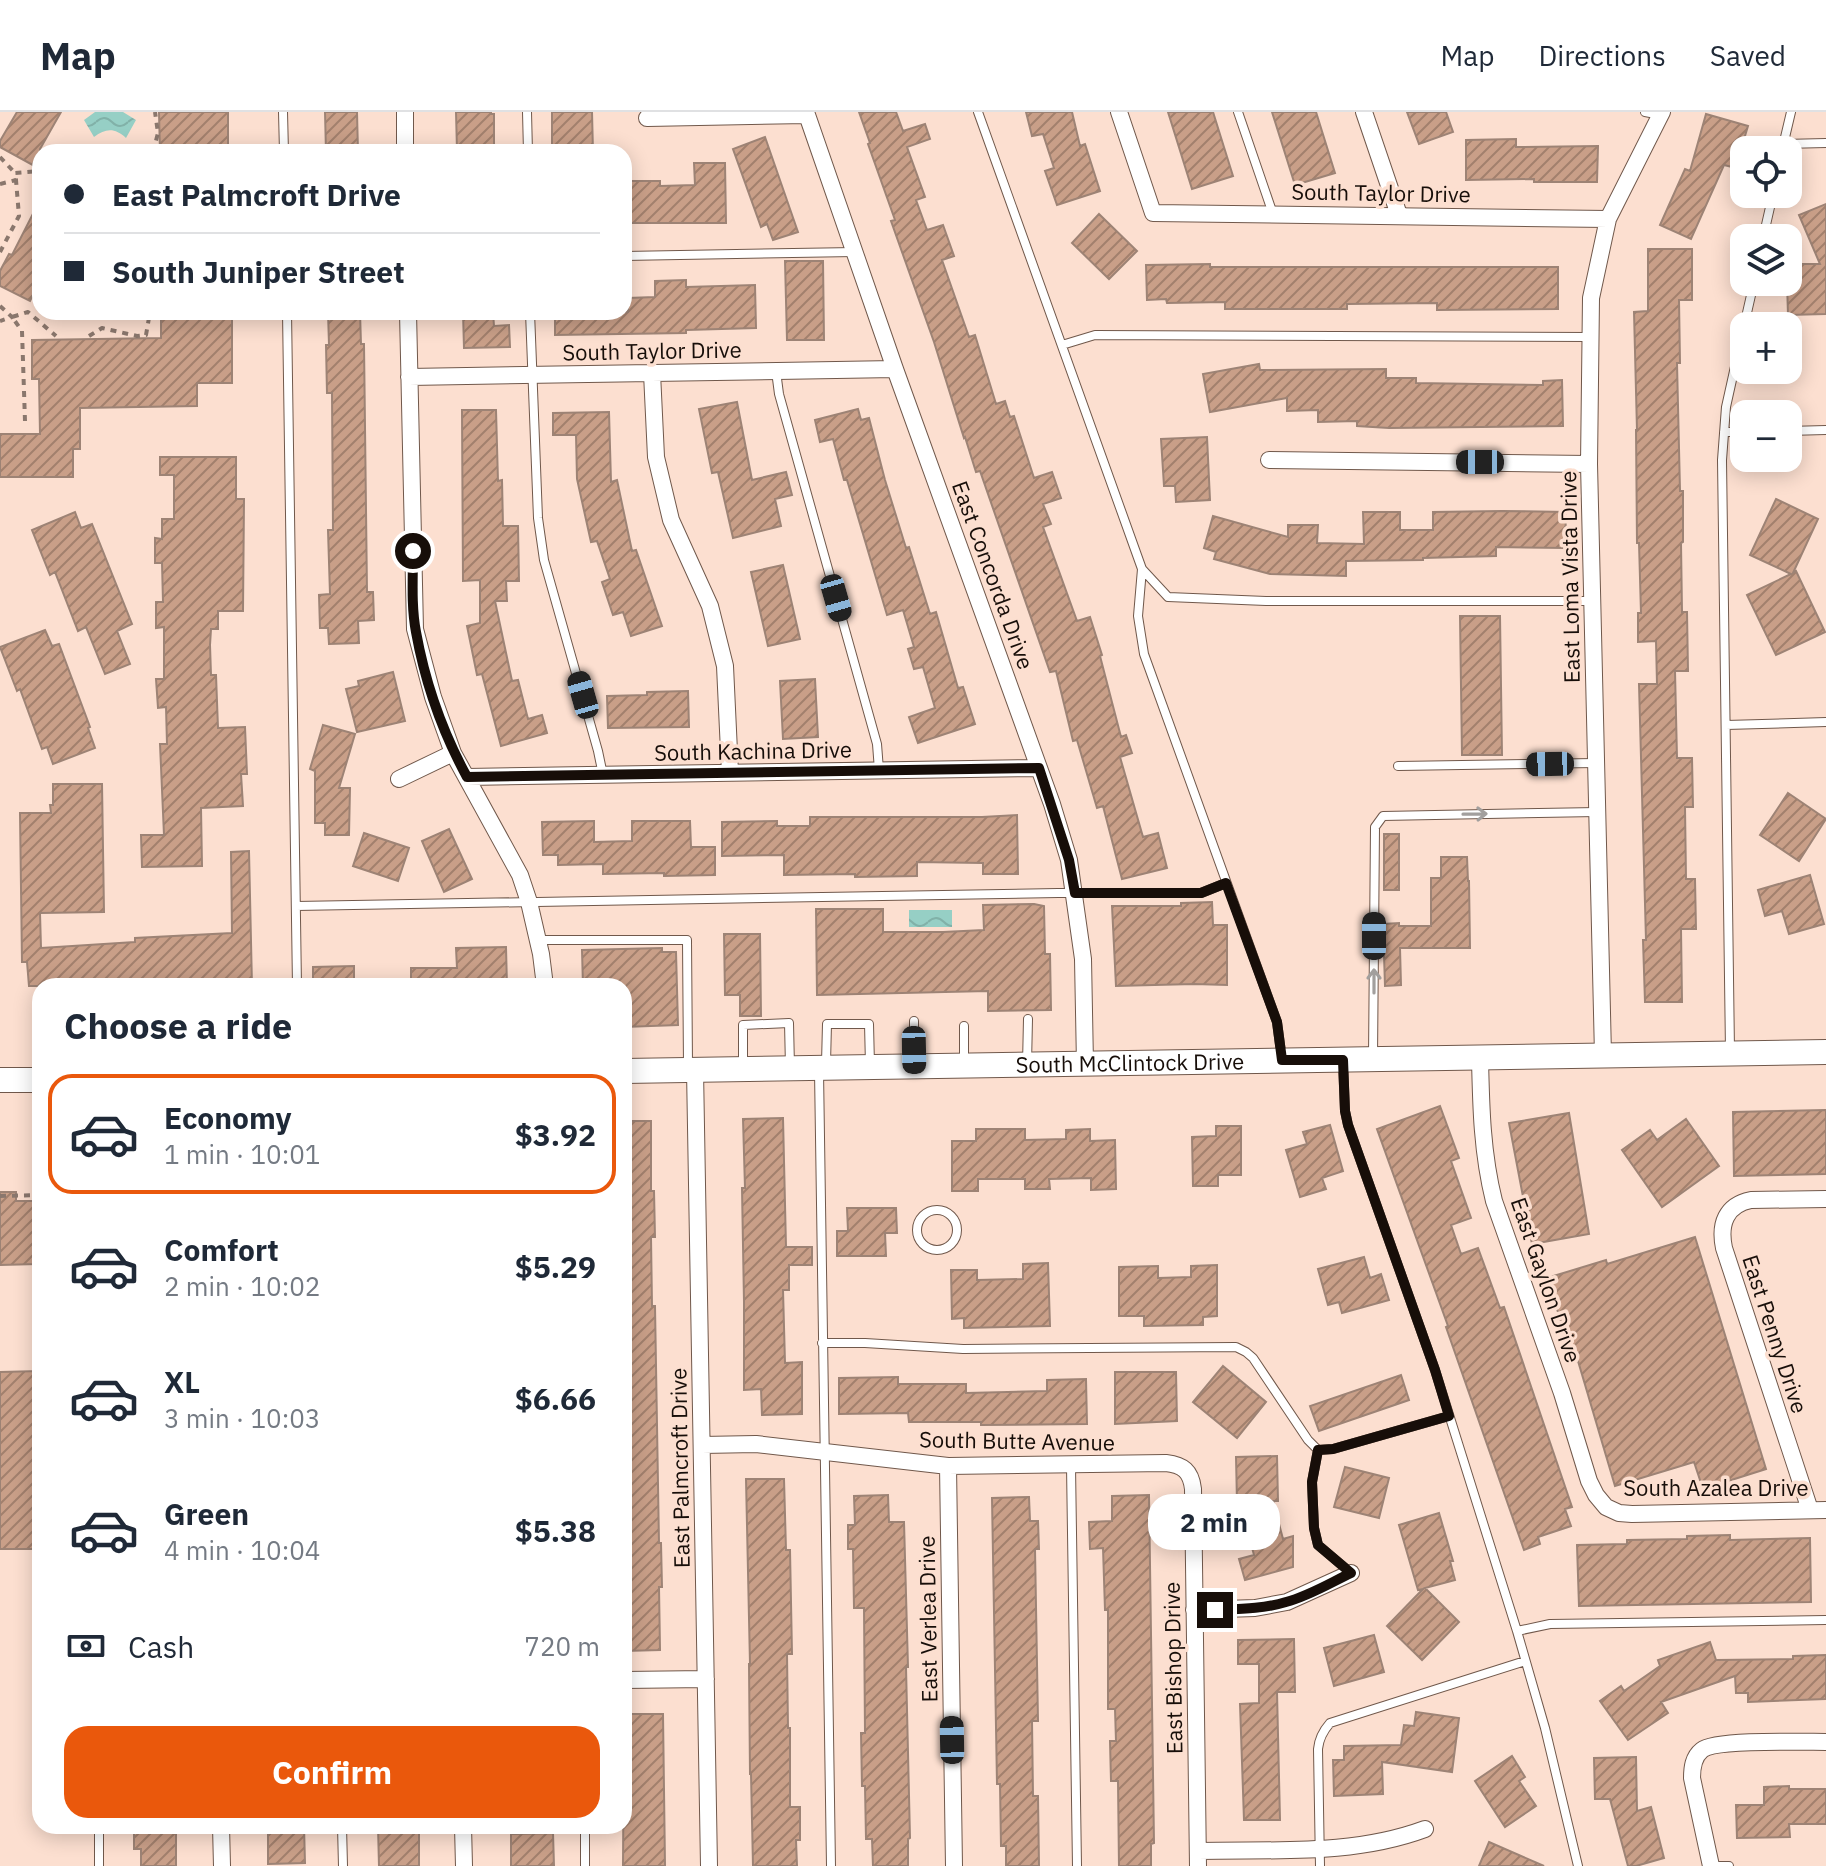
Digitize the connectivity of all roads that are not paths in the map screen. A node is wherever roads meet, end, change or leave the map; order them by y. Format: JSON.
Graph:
{"nodes":[{"id":1,"x":283,"y":112,"type":"edge"},
{"id":2,"x":405,"y":112,"type":"edge"},
{"id":3,"x":527,"y":112,"type":"edge"},
{"id":4,"x":978,"y":112,"type":"edge"},
{"id":5,"x":1119,"y":112,"type":"edge"},
{"id":6,"x":1238,"y":112,"type":"edge"},
{"id":7,"x":1364,"y":112,"type":"edge"},
{"id":8,"x":1645,"y":112,"type":"edge"},
{"id":9,"x":1791,"y":112,"type":"edge"},
{"id":10,"x":807,"y":114,"type":"edge"},
{"id":11,"x":1662,"y":114,"type":"edge"},
{"id":12,"x":647,"y":118,"type":"dead end"},
{"id":13,"x":1786,"y":136,"type":"edge"},
{"id":14,"x":1826,"y":143,"type":"edge"},
{"id":15,"x":284,"y":144,"type":"edge"},
{"id":16,"x":405,"y":144,"type":"edge"},
{"id":17,"x":528,"y":144,"type":"edge"},
{"id":18,"x":1802,"y":145,"type":"edge"},
{"id":19,"x":1273,"y":214,"type":"junction"},
{"id":20,"x":1399,"y":215,"type":"junction"},
{"id":21,"x":1608,"y":219,"type":"junction"},
{"id":22,"x":855,"y":252,"type":"junction"},
{"id":23,"x":632,"y":256,"type":"edge"},
{"id":24,"x":287,"y":320,"type":"edge"},
{"id":25,"x":408,"y":320,"type":"edge"},
{"id":26,"x":530,"y":320,"type":"edge"},
{"id":27,"x":1590,"y":337,"type":"junction"},
{"id":28,"x":1062,"y":345,"type":"junction"},
{"id":29,"x":895,"y":369,"type":"junction"},
{"id":30,"x":776,"y":371,"type":"junction"},
{"id":31,"x":652,"y":373,"type":"junction"},
{"id":32,"x":531,"y":375,"type":"junction"},
{"id":33,"x":409,"y":377,"type":"junction"},
{"id":34,"x":1731,"y":384,"type":"edge"},
{"id":35,"x":1826,"y":430,"type":"edge"},
{"id":36,"x":1802,"y":431,"type":"edge"},
{"id":37,"x":1724,"y":432,"type":"junction"},
{"id":38,"x":1730,"y":432,"type":"edge"},
{"id":39,"x":1269,"y":460,"type":"dead end"},
{"id":40,"x":1589,"y":464,"type":"junction"},
{"id":41,"x":1142,"y":569,"type":"junction"},
{"id":42,"x":1593,"y":601,"type":"junction"},
{"id":43,"x":1826,"y":722,"type":"edge"},
{"id":44,"x":1726,"y":725,"type":"junction"},
{"id":45,"x":453,"y":753,"type":"junction"},
{"id":46,"x":1596,"y":763,"type":"junction"},
{"id":47,"x":1398,"y":766,"type":"dead end"},
{"id":48,"x":1039,"y":768,"type":"junction"},
{"id":49,"x":879,"y":771,"type":"junction"},
{"id":50,"x":730,"y":773,"type":"junction"},
{"id":51,"x":603,"y":775,"type":"junction"},
{"id":52,"x":467,"y":777,"type":"junction"},
{"id":53,"x":399,"y":779,"type":"dead end"},
{"id":54,"x":1597,"y":812,"type":"junction"},
{"id":55,"x":1226,"y":883,"type":"junction"},
{"id":56,"x":1075,"y":893,"type":"junction"},
{"id":57,"x":529,"y":902,"type":"junction"},
{"id":58,"x":296,"y":906,"type":"junction"},
{"id":59,"x":538,"y":940,"type":"junction"},
{"id":60,"x":297,"y":978,"type":"edge"},
{"id":61,"x":544,"y":978,"type":"edge"},
{"id":62,"x":1028,"y":1019,"type":"dead end"},
{"id":63,"x":914,"y":1021,"type":"dead end"},
{"id":64,"x":964,"y":1026,"type":"dead end"},
{"id":65,"x":1826,"y":1052,"type":"edge"},
{"id":66,"x":1730,"y":1054,"type":"junction"},
{"id":67,"x":1603,"y":1055,"type":"junction"},
{"id":68,"x":1480,"y":1058,"type":"junction"},
{"id":69,"x":1373,"y":1059,"type":"junction"},
{"id":70,"x":1282,"y":1060,"type":"junction"},
{"id":71,"x":1343,"y":1060,"type":"junction"},
{"id":72,"x":1027,"y":1064,"type":"junction"},
{"id":73,"x":1085,"y":1064,"type":"junction"},
{"id":74,"x":964,"y":1065,"type":"junction"},
{"id":75,"x":914,"y":1066,"type":"junction"},
{"id":76,"x":870,"y":1067,"type":"junction"},
{"id":77,"x":823,"y":1068,"type":"junction"},
{"id":78,"x":743,"y":1069,"type":"junction"},
{"id":79,"x":790,"y":1069,"type":"junction"},
{"id":80,"x":692,"y":1070,"type":"junction"},
{"id":81,"x":632,"y":1071,"type":"edge"},
{"id":82,"x":0,"y":1080,"type":"edge"},
{"id":83,"x":32,"y":1080,"type":"edge"},
{"id":84,"x":1826,"y":1199,"type":"edge"},
{"id":85,"x":916,"y":1230,"type":"joint"},
{"id":86,"x":822,"y":1343,"type":"junction"},
{"id":87,"x":1449,"y":1416,"type":"junction"},
{"id":88,"x":702,"y":1445,"type":"junction"},
{"id":89,"x":1318,"y":1450,"type":"junction"},
{"id":90,"x":825,"y":1452,"type":"junction"},
{"id":91,"x":948,"y":1466,"type":"junction"},
{"id":92,"x":1071,"y":1466,"type":"junction"},
{"id":93,"x":1187,"y":1470,"type":"joint"},
{"id":94,"x":1606,"y":1507,"type":"joint"},
{"id":95,"x":1818,"y":1510,"type":"edge"},
{"id":96,"x":1351,"y":1573,"type":"joint"},
{"id":97,"x":1194,"y":1610,"type":"junction"},
{"id":98,"x":1826,"y":1620,"type":"edge"},
{"id":99,"x":1517,"y":1631,"type":"junction"},
{"id":100,"x":1525,"y":1661,"type":"junction"},
{"id":101,"x":706,"y":1679,"type":"junction"},
{"id":102,"x":632,"y":1680,"type":"edge"},
{"id":103,"x":1826,"y":1742,"type":"edge"},
{"id":104,"x":1425,"y":1829,"type":"dead end"},
{"id":105,"x":99,"y":1834,"type":"edge"},
{"id":106,"x":221,"y":1834,"type":"edge"},
{"id":107,"x":342,"y":1834,"type":"edge"},
{"id":108,"x":463,"y":1834,"type":"edge"},
{"id":109,"x":585,"y":1834,"type":"edge"},
{"id":110,"x":1198,"y":1858,"type":"edge"},
{"id":111,"x":1320,"y":1858,"type":"edge"},
{"id":112,"x":99,"y":1866,"type":"edge"},
{"id":113,"x":222,"y":1866,"type":"edge"},
{"id":114,"x":343,"y":1866,"type":"edge"},
{"id":115,"x":464,"y":1866,"type":"edge"},
{"id":116,"x":585,"y":1866,"type":"edge"},
{"id":117,"x":709,"y":1866,"type":"edge"},
{"id":118,"x":831,"y":1866,"type":"edge"},
{"id":119,"x":954,"y":1866,"type":"edge"},
{"id":120,"x":1077,"y":1866,"type":"edge"},
{"id":121,"x":1578,"y":1866,"type":"edge"},
{"id":122,"x":1711,"y":1866,"type":"edge"},
{"id":123,"x":1729,"y":1866,"type":"edge"}],
"edges":[{"from":1,"to":15,"type":"lane"},
{"from":2,"to":16,"type":"street"},
{"from":3,"to":17,"type":"lane"},
{"from":4,"to":28,"type":"lane"},
{"from":5,"to":19,"type":"street","name":"South Taylor Drive"},
{"from":6,"to":19,"type":"lane"},
{"from":7,"to":20,"type":"street"},
{"from":8,"to":11,"type":"lane"},
{"from":9,"to":13,"type":"lane"},
{"from":10,"to":12,"type":"street"},
{"from":10,"to":22,"type":"street","name":"East Concorda Drive"},
{"from":11,"to":21,"type":"street","name":"East Loma Vista Drive"},
{"from":14,"to":18,"type":"lane"},
{"from":19,"to":20,"type":"street","name":"South Taylor Drive"},
{"from":20,"to":21,"type":"street","name":"South Taylor Drive"},
{"from":21,"to":27,"type":"street","name":"East Loma Vista Drive"},
{"from":22,"to":23,"type":"lane"},
{"from":22,"to":29,"type":"street","name":"East Concorda Drive"},
{"from":24,"to":58,"type":"lane"},
{"from":25,"to":33,"type":"street"},
{"from":26,"to":32,"type":"lane"},
{"from":27,"to":28,"type":"lane"},
{"from":27,"to":40,"type":"street","name":"East Loma Vista Drive"},
{"from":28,"to":41,"type":"lane"},
{"from":29,"to":30,"type":"street","name":"South Taylor Drive"},
{"from":29,"to":48,"type":"street","name":"East Concorda Drive"},
{"from":30,"to":31,"type":"street","name":"South Taylor Drive"},
{"from":30,"to":49,"type":"lane"},
{"from":31,"to":32,"type":"street","name":"South Taylor Drive"},
{"from":31,"to":50,"type":"street"},
{"from":32,"to":33,"type":"street","name":"South Taylor Drive"},
{"from":32,"to":51,"type":"lane"},
{"from":33,"to":45,"type":"street"},
{"from":34,"to":37,"type":"lane"},
{"from":35,"to":36,"type":"lane"},
{"from":37,"to":38,"type":"lane"},
{"from":37,"to":44,"type":"lane"},
{"from":39,"to":40,"type":"street"},
{"from":40,"to":42,"type":"street","name":"East Loma Vista Drive"},
{"from":41,"to":42,"type":"lane"},
{"from":41,"to":55,"type":"lane"},
{"from":42,"to":46,"type":"street","name":"East Loma Vista Drive"},
{"from":43,"to":44,"type":"lane"},
{"from":44,"to":66,"type":"lane"},
{"from":45,"to":52,"type":"street"},
{"from":45,"to":53,"type":"street"},
{"from":46,"to":47,"type":"lane"},
{"from":46,"to":54,"type":"street","name":"East Loma Vista Drive"},
{"from":48,"to":49,"type":"street","name":"South Kachina Drive"},
{"from":48,"to":56,"type":"street","name":"East Concorda Drive"},
{"from":49,"to":50,"type":"street","name":"South Kachina Drive"},
{"from":50,"to":51,"type":"street","name":"South Kachina Drive"},
{"from":51,"to":52,"type":"street","name":"South Kachina Drive"},
{"from":52,"to":57,"type":"street"},
{"from":54,"to":67,"type":"street","name":"East Loma Vista Drive"},
{"from":69,"to":54,"type":"lane","one_way":true},
{"from":55,"to":56,"type":"lane"},
{"from":55,"to":70,"type":"lane"},
{"from":56,"to":57,"type":"lane"},
{"from":56,"to":73,"type":"street","name":"East Concorda Drive"},
{"from":57,"to":58,"type":"lane"},
{"from":57,"to":59,"type":"street"},
{"from":58,"to":60,"type":"lane"},
{"from":59,"to":61,"type":"street"},
{"from":59,"to":80,"type":"lane"},
{"from":62,"to":72,"type":"lane"},
{"from":63,"to":75,"type":"lane"},
{"from":64,"to":74,"type":"lane"},
{"from":65,"to":66,"type":"main road","name":"South McClintock Drive"},
{"from":66,"to":67,"type":"main road","name":"South McClintock Drive"},
{"from":67,"to":68,"type":"main road","name":"South McClintock Drive"},
{"from":68,"to":69,"type":"main road","name":"South McClintock Drive"},
{"from":68,"to":94,"type":"street","name":"East Gaylon Drive"},
{"from":69,"to":71,"type":"main road","name":"South McClintock Drive"},
{"from":70,"to":71,"type":"main road","name":"South McClintock Drive"},
{"from":70,"to":73,"type":"main road","name":"South McClintock Drive"},
{"from":71,"to":87,"type":"lane"},
{"from":72,"to":73,"type":"main road","name":"South McClintock Drive"},
{"from":72,"to":74,"type":"main road","name":"South McClintock Drive"},
{"from":74,"to":75,"type":"main road","name":"South McClintock Drive"},
{"from":75,"to":76,"type":"main road","name":"South McClintock Drive"},
{"from":76,"to":77,"type":"main road","name":"South McClintock Drive"},
{"from":76,"to":77,"type":"lane"},
{"from":77,"to":79,"type":"main road","name":"South McClintock Drive"},
{"from":77,"to":86,"type":"lane"},
{"from":78,"to":79,"type":"main road","name":"South McClintock Drive"},
{"from":78,"to":79,"type":"lane"},
{"from":78,"to":80,"type":"main road","name":"South McClintock Drive"},
{"from":80,"to":81,"type":"main road","name":"South McClintock Drive"},
{"from":80,"to":88,"type":"street","name":"East Palmcroft Drive"},
{"from":82,"to":83,"type":"main road"},
{"from":84,"to":95,"type":"street","name":"East Penny Drive"},
{"from":85,"to":85,"type":"lane"},
{"from":86,"to":89,"type":"lane"},
{"from":86,"to":90,"type":"lane"},
{"from":87,"to":89,"type":"lane"},
{"from":87,"to":99,"type":"lane"},
{"from":88,"to":90,"type":"street","name":"South Butte Avenue"},
{"from":88,"to":101,"type":"street","name":"East Palmcroft Drive"},
{"from":89,"to":96,"type":"lane"},
{"from":90,"to":91,"type":"street","name":"South Butte Avenue"},
{"from":90,"to":118,"type":"lane"},
{"from":91,"to":92,"type":"street","name":"South Butte Avenue"},
{"from":91,"to":119,"type":"street","name":"East Verlea Drive"},
{"from":92,"to":93,"type":"street","name":"South Butte Avenue"},
{"from":92,"to":120,"type":"lane"},
{"from":93,"to":97,"type":"street","name":"East Bishop Drive"},
{"from":94,"to":95,"type":"street","name":"South Azalea Drive"},
{"from":96,"to":97,"type":"street"},
{"from":97,"to":110,"type":"street","name":"East Bishop Drive"},
{"from":98,"to":99,"type":"lane"},
{"from":99,"to":100,"type":"lane"},
{"from":100,"to":111,"type":"lane"},
{"from":100,"to":121,"type":"lane"},
{"from":101,"to":102,"type":"street"},
{"from":101,"to":117,"type":"street","name":"East Palmcroft Drive"},
{"from":103,"to":122,"type":"street"},
{"from":104,"to":111,"type":"street"},
{"from":105,"to":112,"type":"lane"},
{"from":106,"to":113,"type":"street"},
{"from":107,"to":114,"type":"lane"},
{"from":108,"to":115,"type":"street"},
{"from":109,"to":116,"type":"lane"},
{"from":110,"to":111,"type":"street"},
{"from":122,"to":123,"type":"lane"}]}
